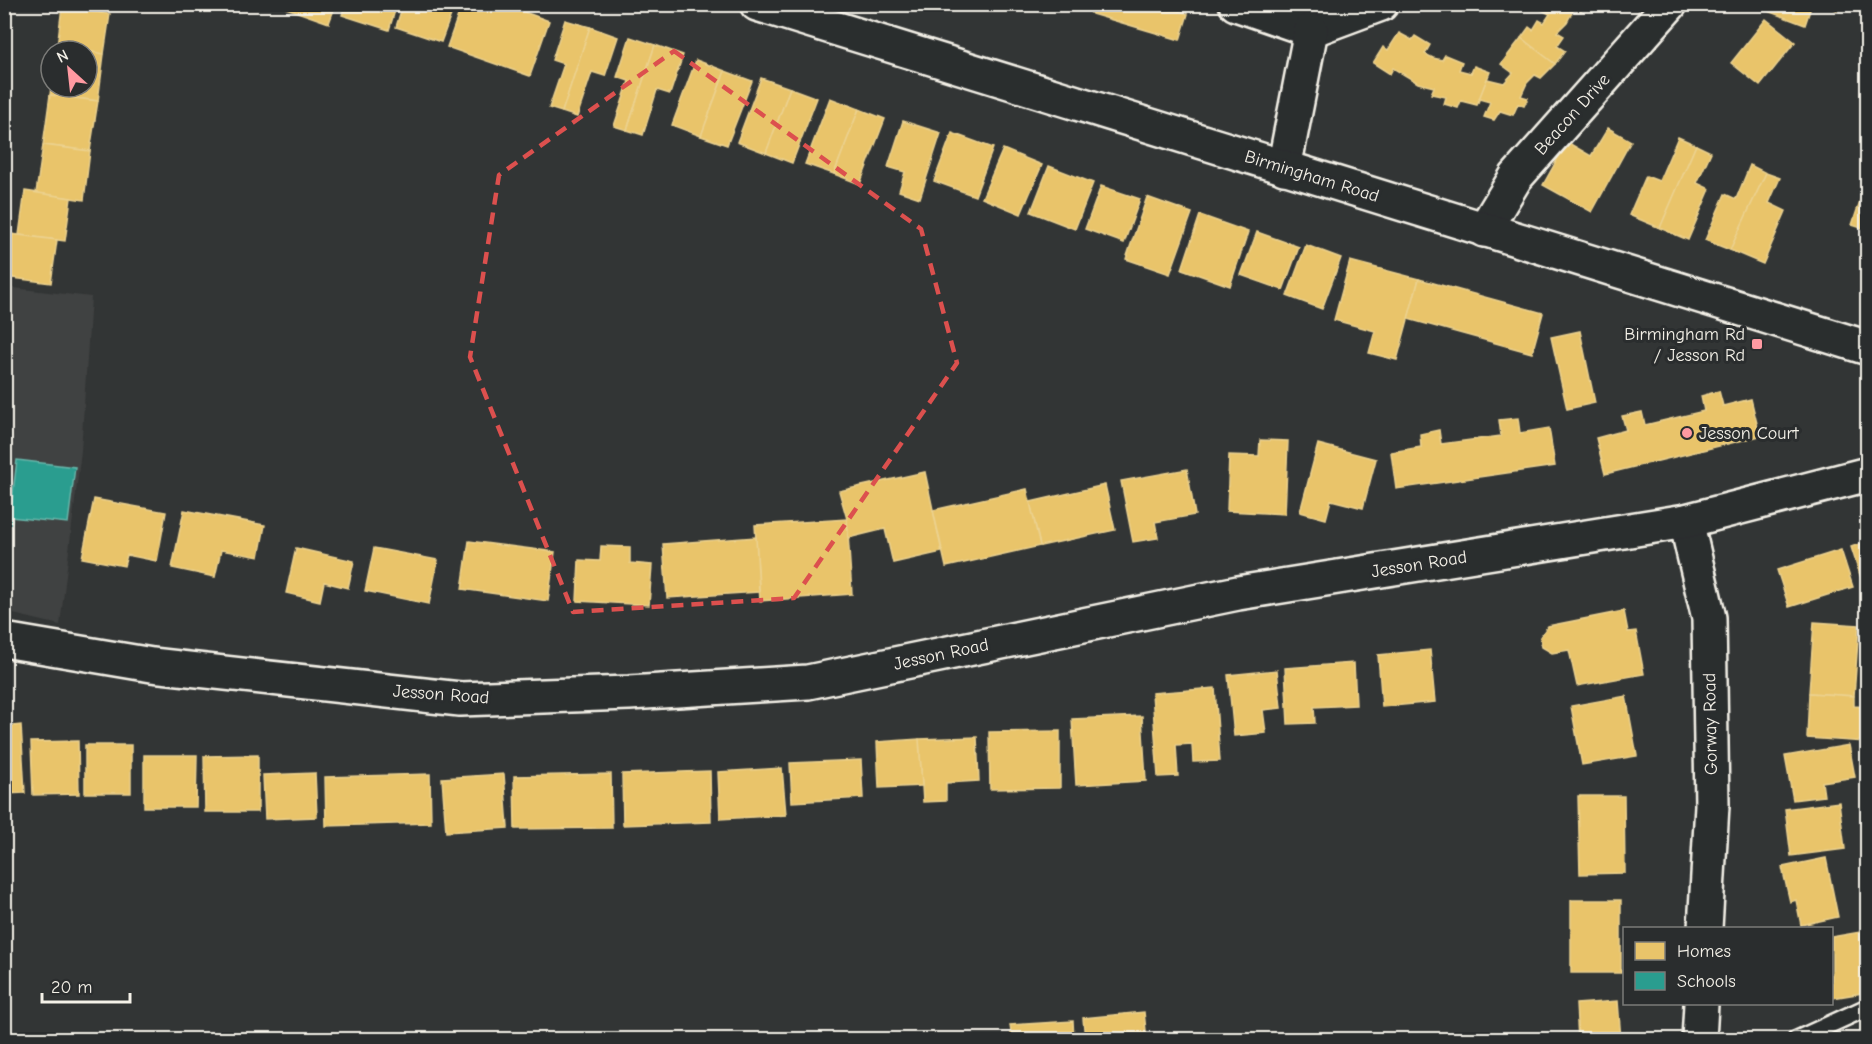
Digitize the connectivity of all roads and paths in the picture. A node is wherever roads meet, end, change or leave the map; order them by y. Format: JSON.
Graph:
{"nodes":[{"id":1,"x":757,"y":4,"type":"edge"},
{"id":2,"x":1236,"y":4,"type":"edge"},
{"id":3,"x":1381,"y":4,"type":"edge"},
{"id":4,"x":1670,"y":4,"type":"edge"},
{"id":5,"x":1311,"y":30,"type":"junction"},
{"id":6,"x":1284,"y":168,"type":"junction"},
{"id":7,"x":1484,"y":230,"type":"junction"},
{"id":8,"x":1868,"y":348,"type":"edge"},
{"id":9,"x":1868,"y":474,"type":"edge"},
{"id":10,"x":1686,"y":521,"type":"junction"},
{"id":11,"x":4,"y":640,"type":"edge"},
{"id":12,"x":1705,"y":927,"type":"edge"},
{"id":13,"x":1701,"y":1005,"type":"edge"},
{"id":14,"x":1868,"y":1007,"type":"edge"},
{"id":15,"x":1699,"y":1040,"type":"edge"},
{"id":16,"x":1796,"y":1040,"type":"edge"}],
"edges":[{"from":1,"to":6,"type":"street","name":"Birmingham Road"},
{"from":2,"to":5,"type":"street"},
{"from":3,"to":5,"type":"street"},
{"from":4,"to":7,"type":"street","name":"Beacon Drive"},
{"from":5,"to":6,"type":"street"},
{"from":6,"to":7,"type":"street","name":"Birmingham Road"},
{"from":7,"to":8,"type":"street","name":"Birmingham Road"},
{"from":9,"to":10,"type":"street","name":"Jesson Road"},
{"from":10,"to":11,"type":"street","name":"Jesson Road"},
{"from":10,"to":12,"type":"street","name":"Gorway Road"},
{"from":13,"to":15,"type":"street"},
{"from":14,"to":16,"type":"lane"}]}
